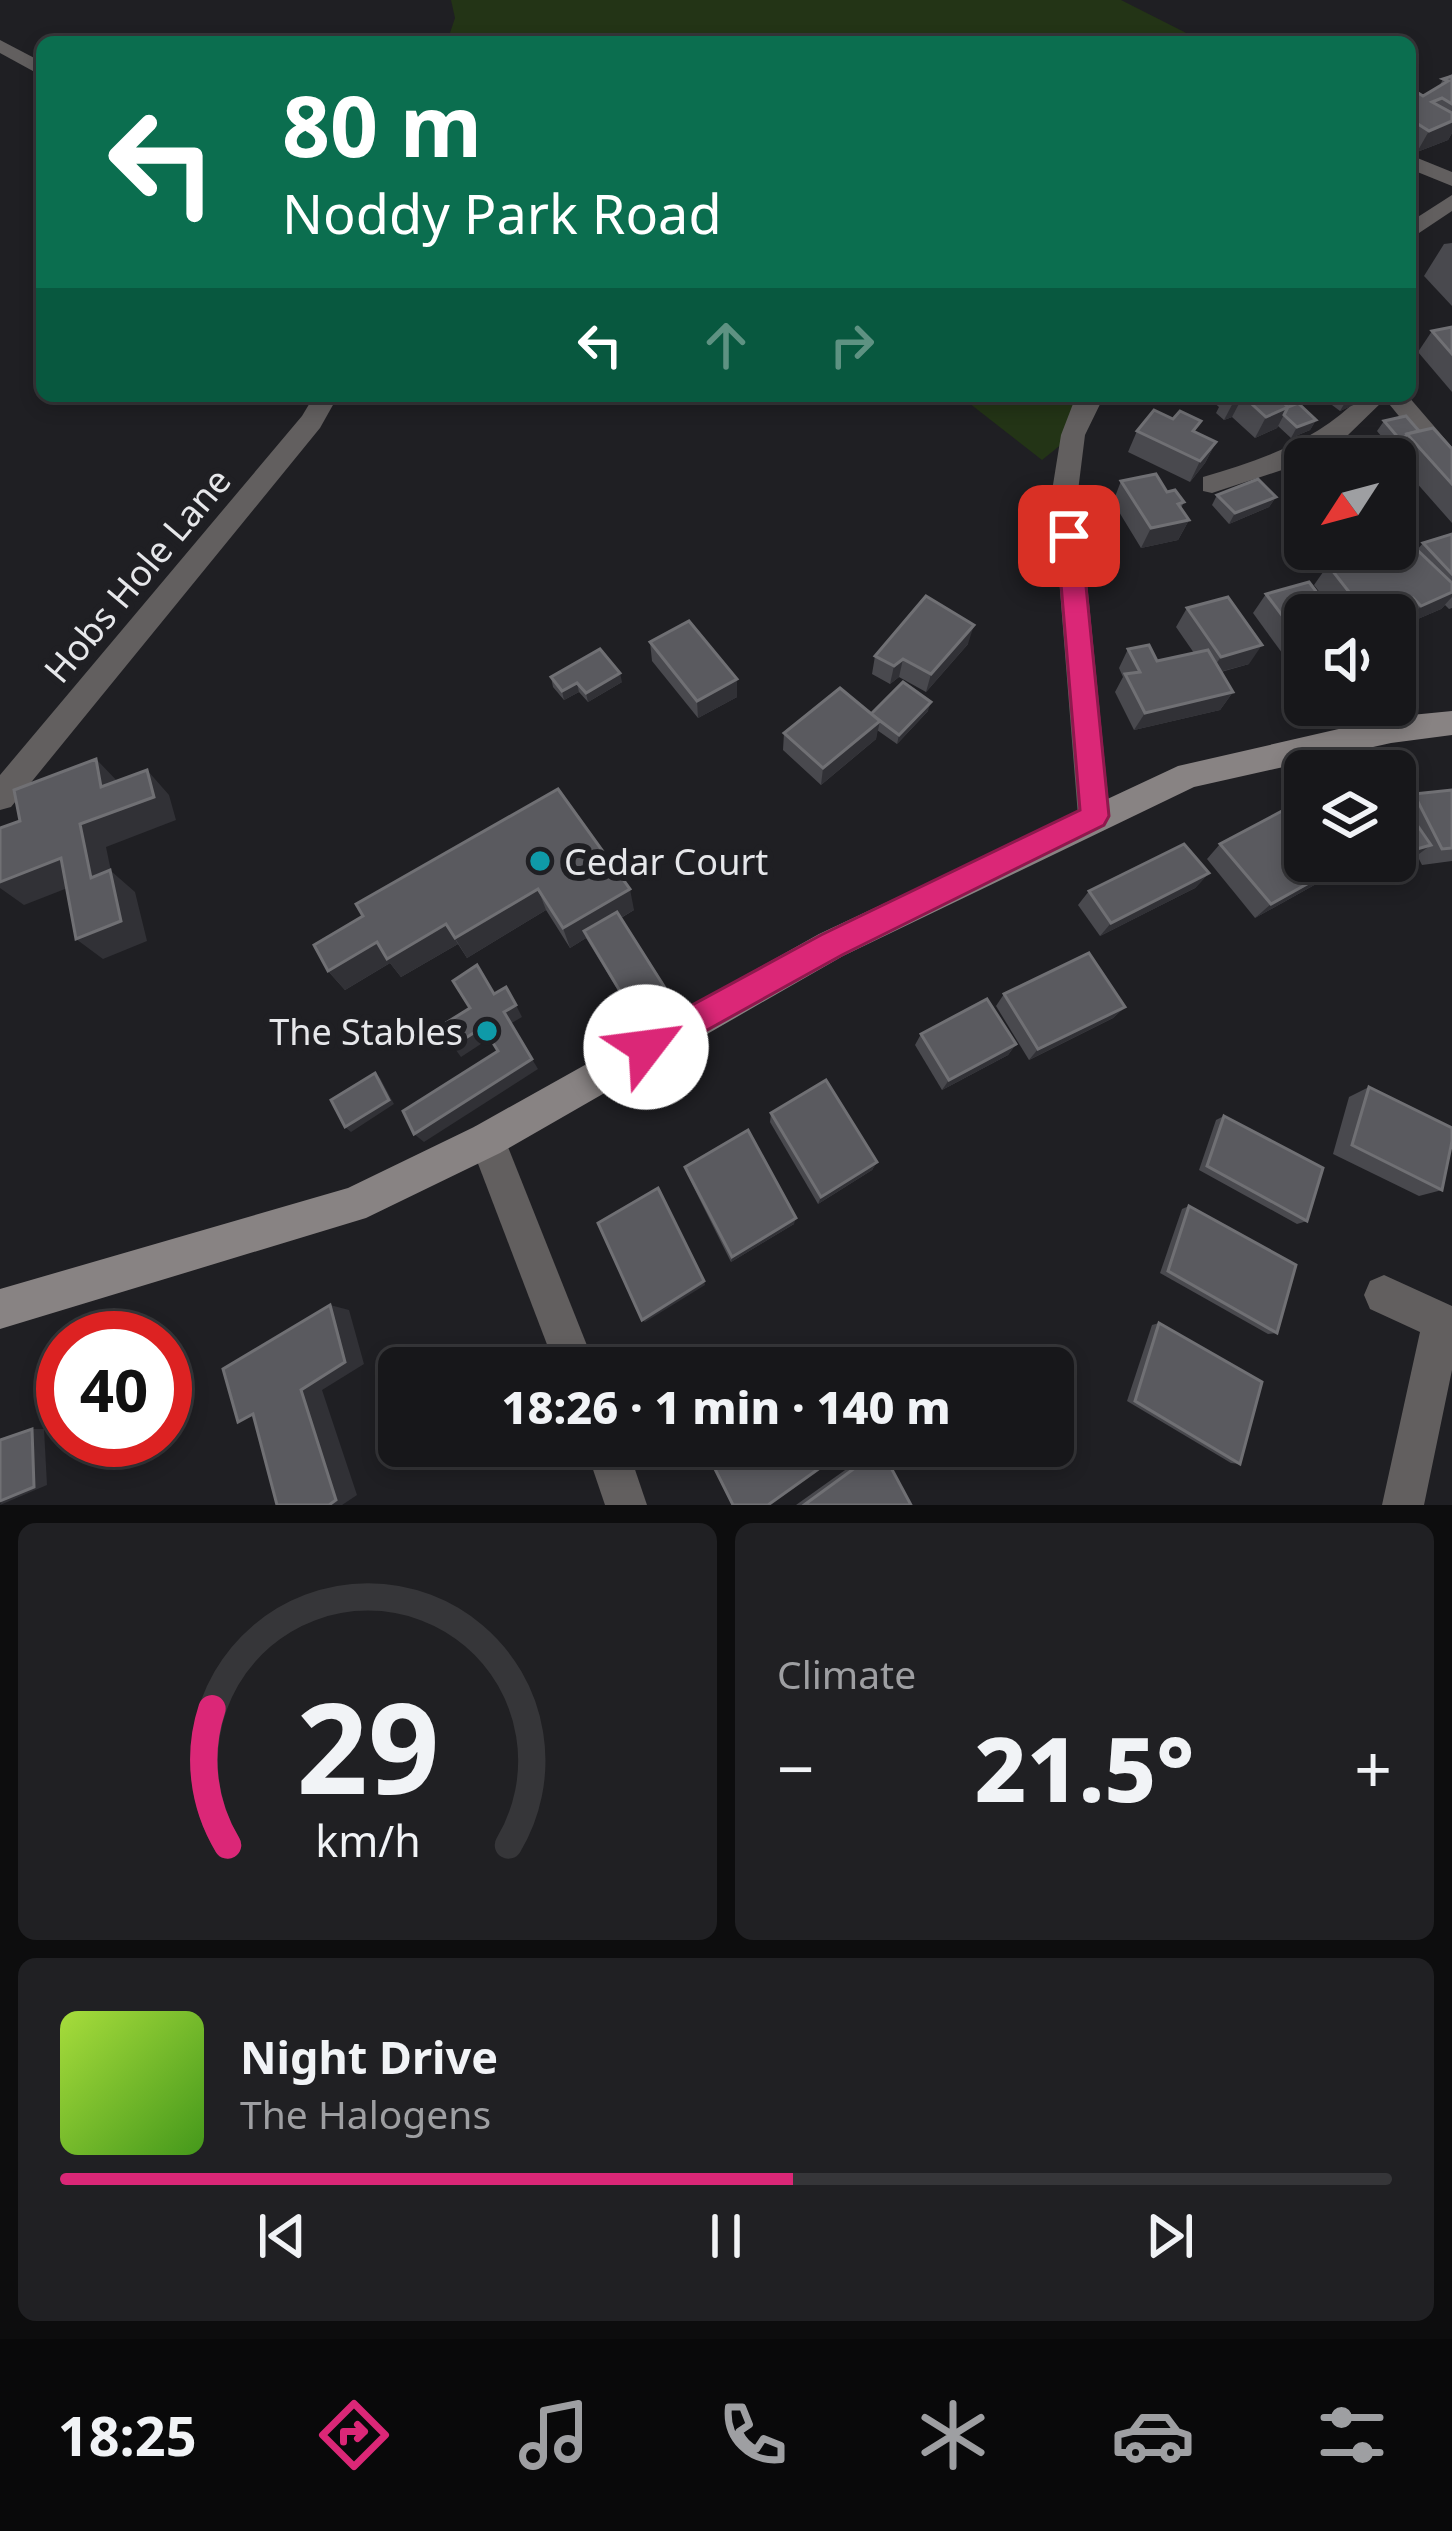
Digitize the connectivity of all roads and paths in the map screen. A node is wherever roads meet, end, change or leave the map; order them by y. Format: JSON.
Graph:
{"nodes":[{"id":1,"x":0,"y":45,"type":"edge"},
{"id":2,"x":36,"y":66,"type":"edge"},
{"id":3,"x":1416,"y":163,"type":"edge"},
{"id":4,"x":1452,"y":180,"type":"edge"},
{"id":5,"x":1452,"y":201,"type":"edge"},
{"id":6,"x":1416,"y":228,"type":"edge"},
{"id":7,"x":321,"y":402,"type":"edge"},
{"id":8,"x":1084,"y":402,"type":"edge"},
{"id":9,"x":1370,"y":402,"type":"edge"},
{"id":10,"x":1400,"y":402,"type":"edge"},
{"id":11,"x":1331,"y":435,"type":"junction"},
{"id":12,"x":1335,"y":438,"type":"edge"},
{"id":13,"x":1452,"y":464,"type":"edge"},
{"id":14,"x":1212,"y":484,"type":"dead end"},
{"id":15,"x":1452,"y":723,"type":"edge"},
{"id":16,"x":0,"y":797,"type":"edge"},
{"id":17,"x":1094,"y":816,"type":"junction"},
{"id":18,"x":488,"y":1140,"type":"junction"},
{"id":19,"x":1384,"y":1295,"type":"dead end"},
{"id":20,"x":0,"y":1309,"type":"edge"},
{"id":21,"x":1447,"y":1324,"type":"edge"},
{"id":22,"x":568,"y":1347,"type":"edge"},
{"id":23,"x":614,"y":1467,"type":"edge"},
{"id":24,"x":626,"y":1505,"type":"edge"},
{"id":25,"x":1403,"y":1505,"type":"edge"}],
"edges":[{"from":1,"to":2,"type":"street"},
{"from":3,"to":4,"type":"street"},
{"from":5,"to":6,"type":"street"},
{"from":7,"to":16,"type":"street","name":"Hobs Hole Lane"},
{"from":8,"to":17,"type":"street"},
{"from":9,"to":11,"type":"street"},
{"from":10,"to":13,"type":"street"},
{"from":11,"to":12,"type":"street"},
{"from":11,"to":14,"type":"street"},
{"from":15,"to":17,"type":"street"},
{"from":17,"to":18,"type":"street"},
{"from":18,"to":20,"type":"street"},
{"from":18,"to":22,"type":"street"},
{"from":19,"to":21,"type":"street"},
{"from":21,"to":25,"type":"street"},
{"from":23,"to":24,"type":"street"}]}
